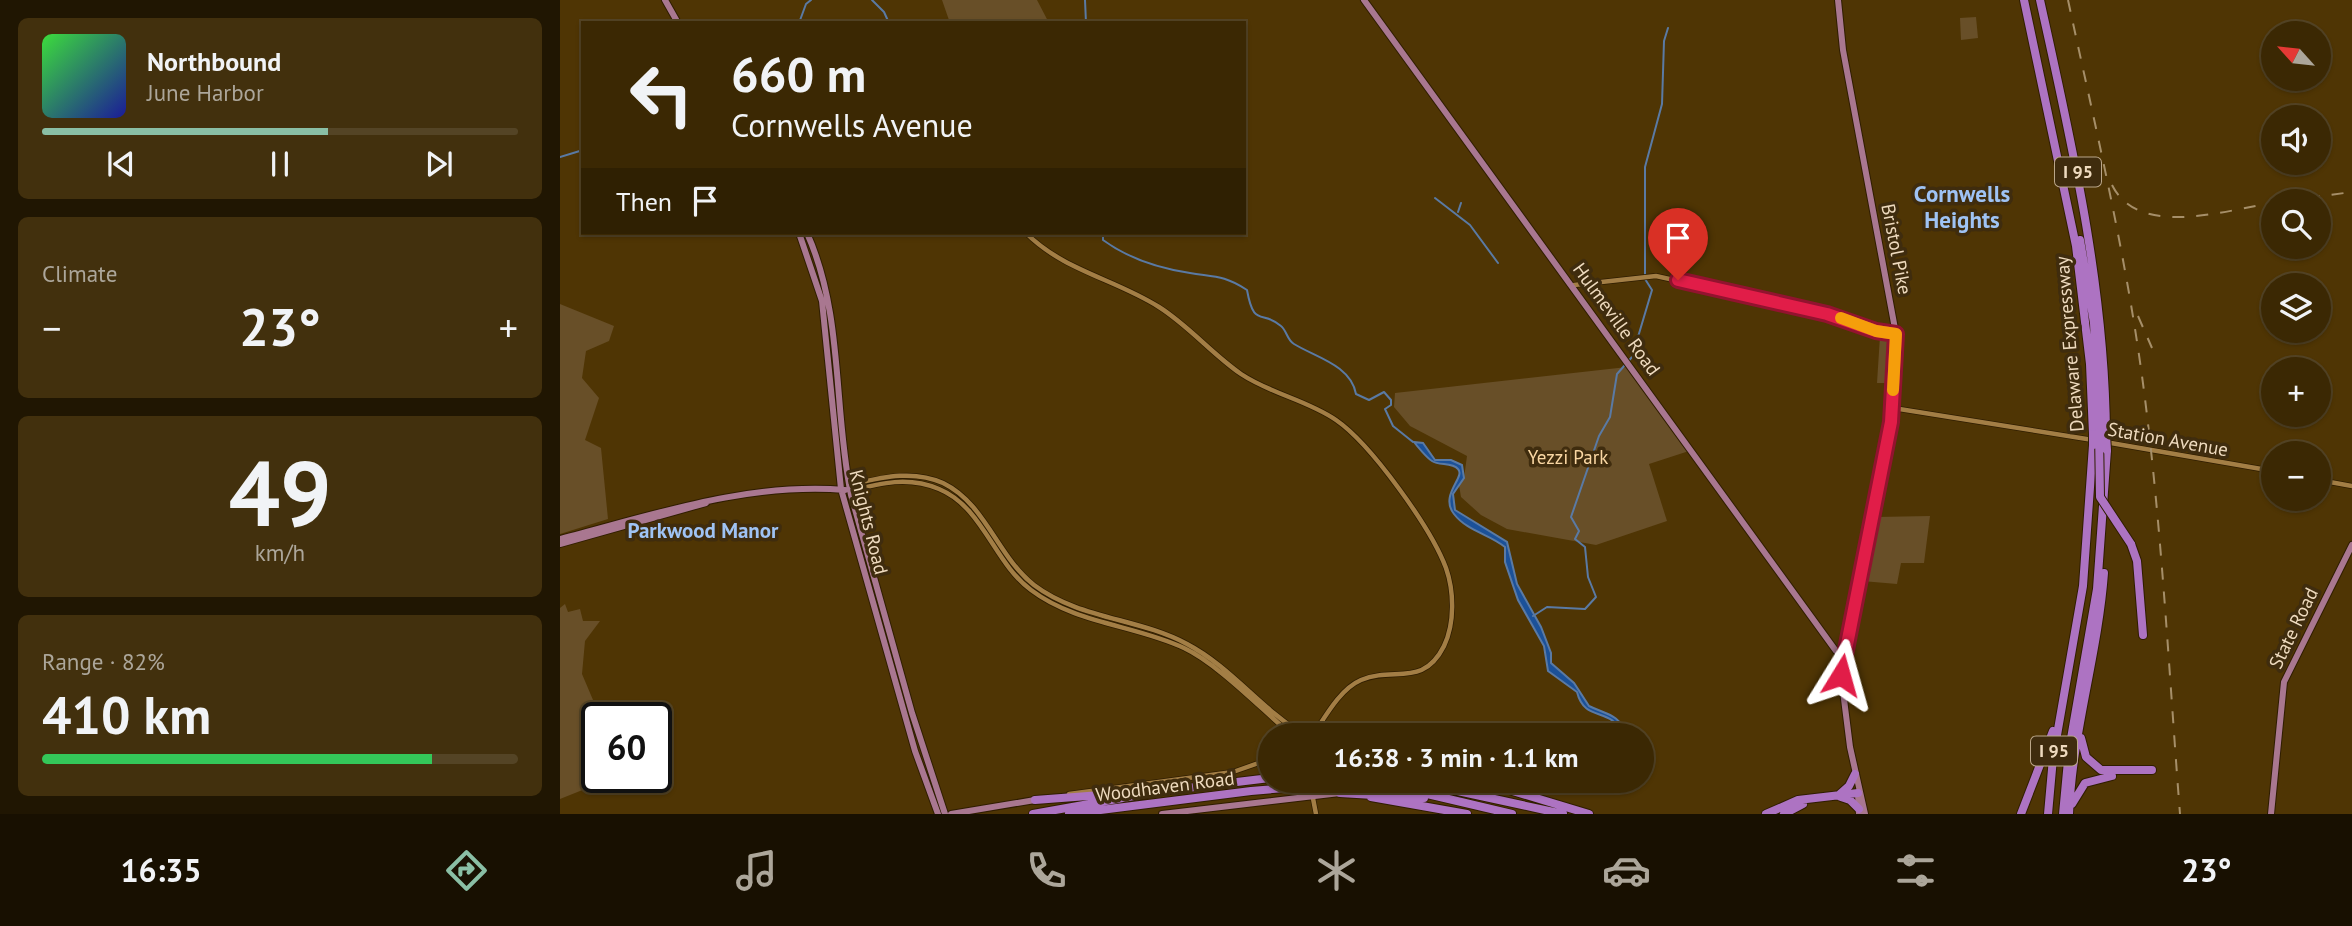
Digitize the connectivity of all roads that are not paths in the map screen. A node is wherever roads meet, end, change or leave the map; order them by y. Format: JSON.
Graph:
{"nodes":[{"id":1,"x":665,"y":0,"type":"edge"},
{"id":2,"x":1364,"y":0,"type":"edge"},
{"id":3,"x":1838,"y":0,"type":"edge"},
{"id":4,"x":2024,"y":0,"type":"edge"},
{"id":5,"x":2040,"y":0,"type":"edge"},
{"id":6,"x":677,"y":21,"type":"edge"},
{"id":7,"x":1029,"y":235,"type":"edge"},
{"id":8,"x":806,"y":238,"type":"edge"},
{"id":9,"x":1574,"y":285,"type":"junction"},
{"id":10,"x":1896,"y":334,"type":"junction"},
{"id":11,"x":1893,"y":408,"type":"junction"},
{"id":12,"x":837,"y":409,"type":"junction"},
{"id":13,"x":2100,"y":434,"type":"junction"},
{"id":14,"x":2261,"y":469,"type":"edge"},
{"id":15,"x":2331,"y":482,"type":"edge"},
{"id":16,"x":2105,"y":486,"type":"junction"},
{"id":17,"x":2352,"y":486,"type":"edge"},
{"id":18,"x":850,"y":488,"type":"junction"},
{"id":19,"x":841,"y":489,"type":"junction"},
{"id":20,"x":560,"y":542,"type":"edge"},
{"id":21,"x":2352,"y":545,"type":"edge"},
{"id":22,"x":2143,"y":635,"type":"dead end"},
{"id":23,"x":1844,"y":655,"type":"junction"},
{"id":24,"x":2065,"y":688,"type":"junction"},
{"id":25,"x":2087,"y":691,"type":"junction"},
{"id":26,"x":1324,"y":720,"type":"junction"},
{"id":27,"x":1277,"y":723,"type":"edge"},
{"id":28,"x":1290,"y":723,"type":"edge"},
{"id":29,"x":1322,"y":723,"type":"edge"},
{"id":30,"x":1324,"y":723,"type":"edge"},
{"id":31,"x":1258,"y":763,"type":"edge"},
{"id":32,"x":1855,"y":774,"type":"junction"},
{"id":33,"x":1258,"y":779,"type":"edge"},
{"id":34,"x":1163,"y":791,"type":"junction"},
{"id":35,"x":1304,"y":793,"type":"edge"},
{"id":36,"x":1311,"y":793,"type":"edge"},
{"id":37,"x":1340,"y":793,"type":"edge"},
{"id":38,"x":1386,"y":793,"type":"edge"},
{"id":39,"x":1468,"y":793,"type":"edge"},
{"id":40,"x":1491,"y":793,"type":"edge"},
{"id":41,"x":1519,"y":793,"type":"edge"},
{"id":42,"x":1858,"y":793,"type":"junction"},
{"id":43,"x":1840,"y":796,"type":"junction"},
{"id":44,"x":1035,"y":800,"type":"junction"},
{"id":45,"x":1474,"y":804,"type":"junction"},
{"id":46,"x":1542,"y":809,"type":"junction"},
{"id":47,"x":1861,"y":812,"type":"edge"},
{"id":48,"x":937,"y":814,"type":"edge"},
{"id":49,"x":945,"y":814,"type":"edge"},
{"id":50,"x":951,"y":814,"type":"edge"},
{"id":51,"x":1033,"y":814,"type":"edge"},
{"id":52,"x":1069,"y":814,"type":"edge"},
{"id":53,"x":1162,"y":814,"type":"edge"},
{"id":54,"x":1316,"y":814,"type":"edge"},
{"id":55,"x":1467,"y":814,"type":"edge"},
{"id":56,"x":1512,"y":814,"type":"edge"},
{"id":57,"x":1563,"y":814,"type":"edge"},
{"id":58,"x":1589,"y":814,"type":"edge"},
{"id":59,"x":1766,"y":814,"type":"edge"},
{"id":60,"x":1784,"y":814,"type":"edge"},
{"id":61,"x":2021,"y":814,"type":"edge"},
{"id":62,"x":2048,"y":814,"type":"edge"},
{"id":63,"x":2063,"y":814,"type":"edge"},
{"id":64,"x":2070,"y":814,"type":"edge"},
{"id":65,"x":2271,"y":814,"type":"edge"}],
"edges":[{"from":1,"to":6,"type":"main road"},
{"from":2,"to":9,"type":"main road","name":"Hulmeville Road"},
{"from":3,"to":10,"type":"main road","name":"Bristol Pike"},
{"from":4,"to":13,"type":"highway"},
{"from":5,"to":13,"type":"highway","name":"Delaware Expressway","number":"I 95"},
{"from":7,"to":26,"type":"street"},
{"from":8,"to":12,"type":"main road","name":"Knights Road"},
{"from":9,"to":10,"type":"street"},
{"from":9,"to":23,"type":"main road","name":"Hulmeville Road"},
{"from":10,"to":11,"type":"main road","name":"Bristol Pike"},
{"from":11,"to":14,"type":"street","name":"Station Avenue"},
{"from":11,"to":23,"type":"main road","name":"Bristol Pike"},
{"from":12,"to":18,"type":"main road","name":"Knights Road"},
{"from":12,"to":19,"type":"main road","name":"Knights Road"},
{"from":13,"to":16,"type":"highway","name":"Delaware Expressway","number":"I 95","bridge":true},
{"from":13,"to":22,"type":"highway","bridge":true},
{"from":13,"to":24,"type":"highway","name":"Delaware Expressway","number":"I 95","bridge":true},
{"from":15,"to":17,"type":"street"},
{"from":16,"to":25,"type":"highway"},
{"from":16,"to":63,"type":"highway","name":"Delaware Expressway","number":"I 95"},
{"from":18,"to":19,"type":"main road"},
{"from":18,"to":27,"type":"street"},
{"from":18,"to":28,"type":"street"},
{"from":18,"to":49,"type":"main road","name":"Knights Road"},
{"from":19,"to":20,"type":"main road"},
{"from":19,"to":48,"type":"main road","name":"Knights Road"},
{"from":21,"to":65,"type":"main road","name":"State Road"},
{"from":23,"to":32,"type":"main road","name":"Bristol Pike"},
{"from":24,"to":61,"type":"highway"},
{"from":24,"to":62,"type":"highway","name":"Delaware Expressway","number":"I 95"},
{"from":25,"to":64,"type":"highway"},
{"from":25,"to":64,"type":"highway"},
{"from":26,"to":29,"type":"street"},
{"from":26,"to":30,"type":"street"},
{"from":31,"to":44,"type":"street","name":"Woodhaven Road"},
{"from":32,"to":42,"type":"main road","name":"Bristol Pike"},
{"from":32,"to":43,"type":"highway"},
{"from":33,"to":34,"type":"highway","name":"Woodhaven Road"},
{"from":34,"to":44,"type":"highway"},
{"from":34,"to":51,"type":"highway","name":"Woodhaven Road"},
{"from":35,"to":53,"type":"main road","name":"Woodhaven Road"},
{"from":36,"to":54,"type":"street"},
{"from":37,"to":55,"type":"highway"},
{"from":38,"to":45,"type":"highway"},
{"from":39,"to":46,"type":"highway"},
{"from":40,"to":46,"type":"highway"},
{"from":41,"to":58,"type":"highway"},
{"from":42,"to":43,"type":"highway"},
{"from":42,"to":47,"type":"main road","name":"Bristol Pike"},
{"from":43,"to":47,"type":"highway"},
{"from":43,"to":59,"type":"highway"},
{"from":43,"to":60,"type":"highway"},
{"from":44,"to":50,"type":"main road","name":"Woodhaven Road"},
{"from":45,"to":52,"type":"highway","name":"Woodhaven Road"},
{"from":45,"to":56,"type":"highway","name":"Woodhaven Road"},
{"from":46,"to":57,"type":"highway"}]}
